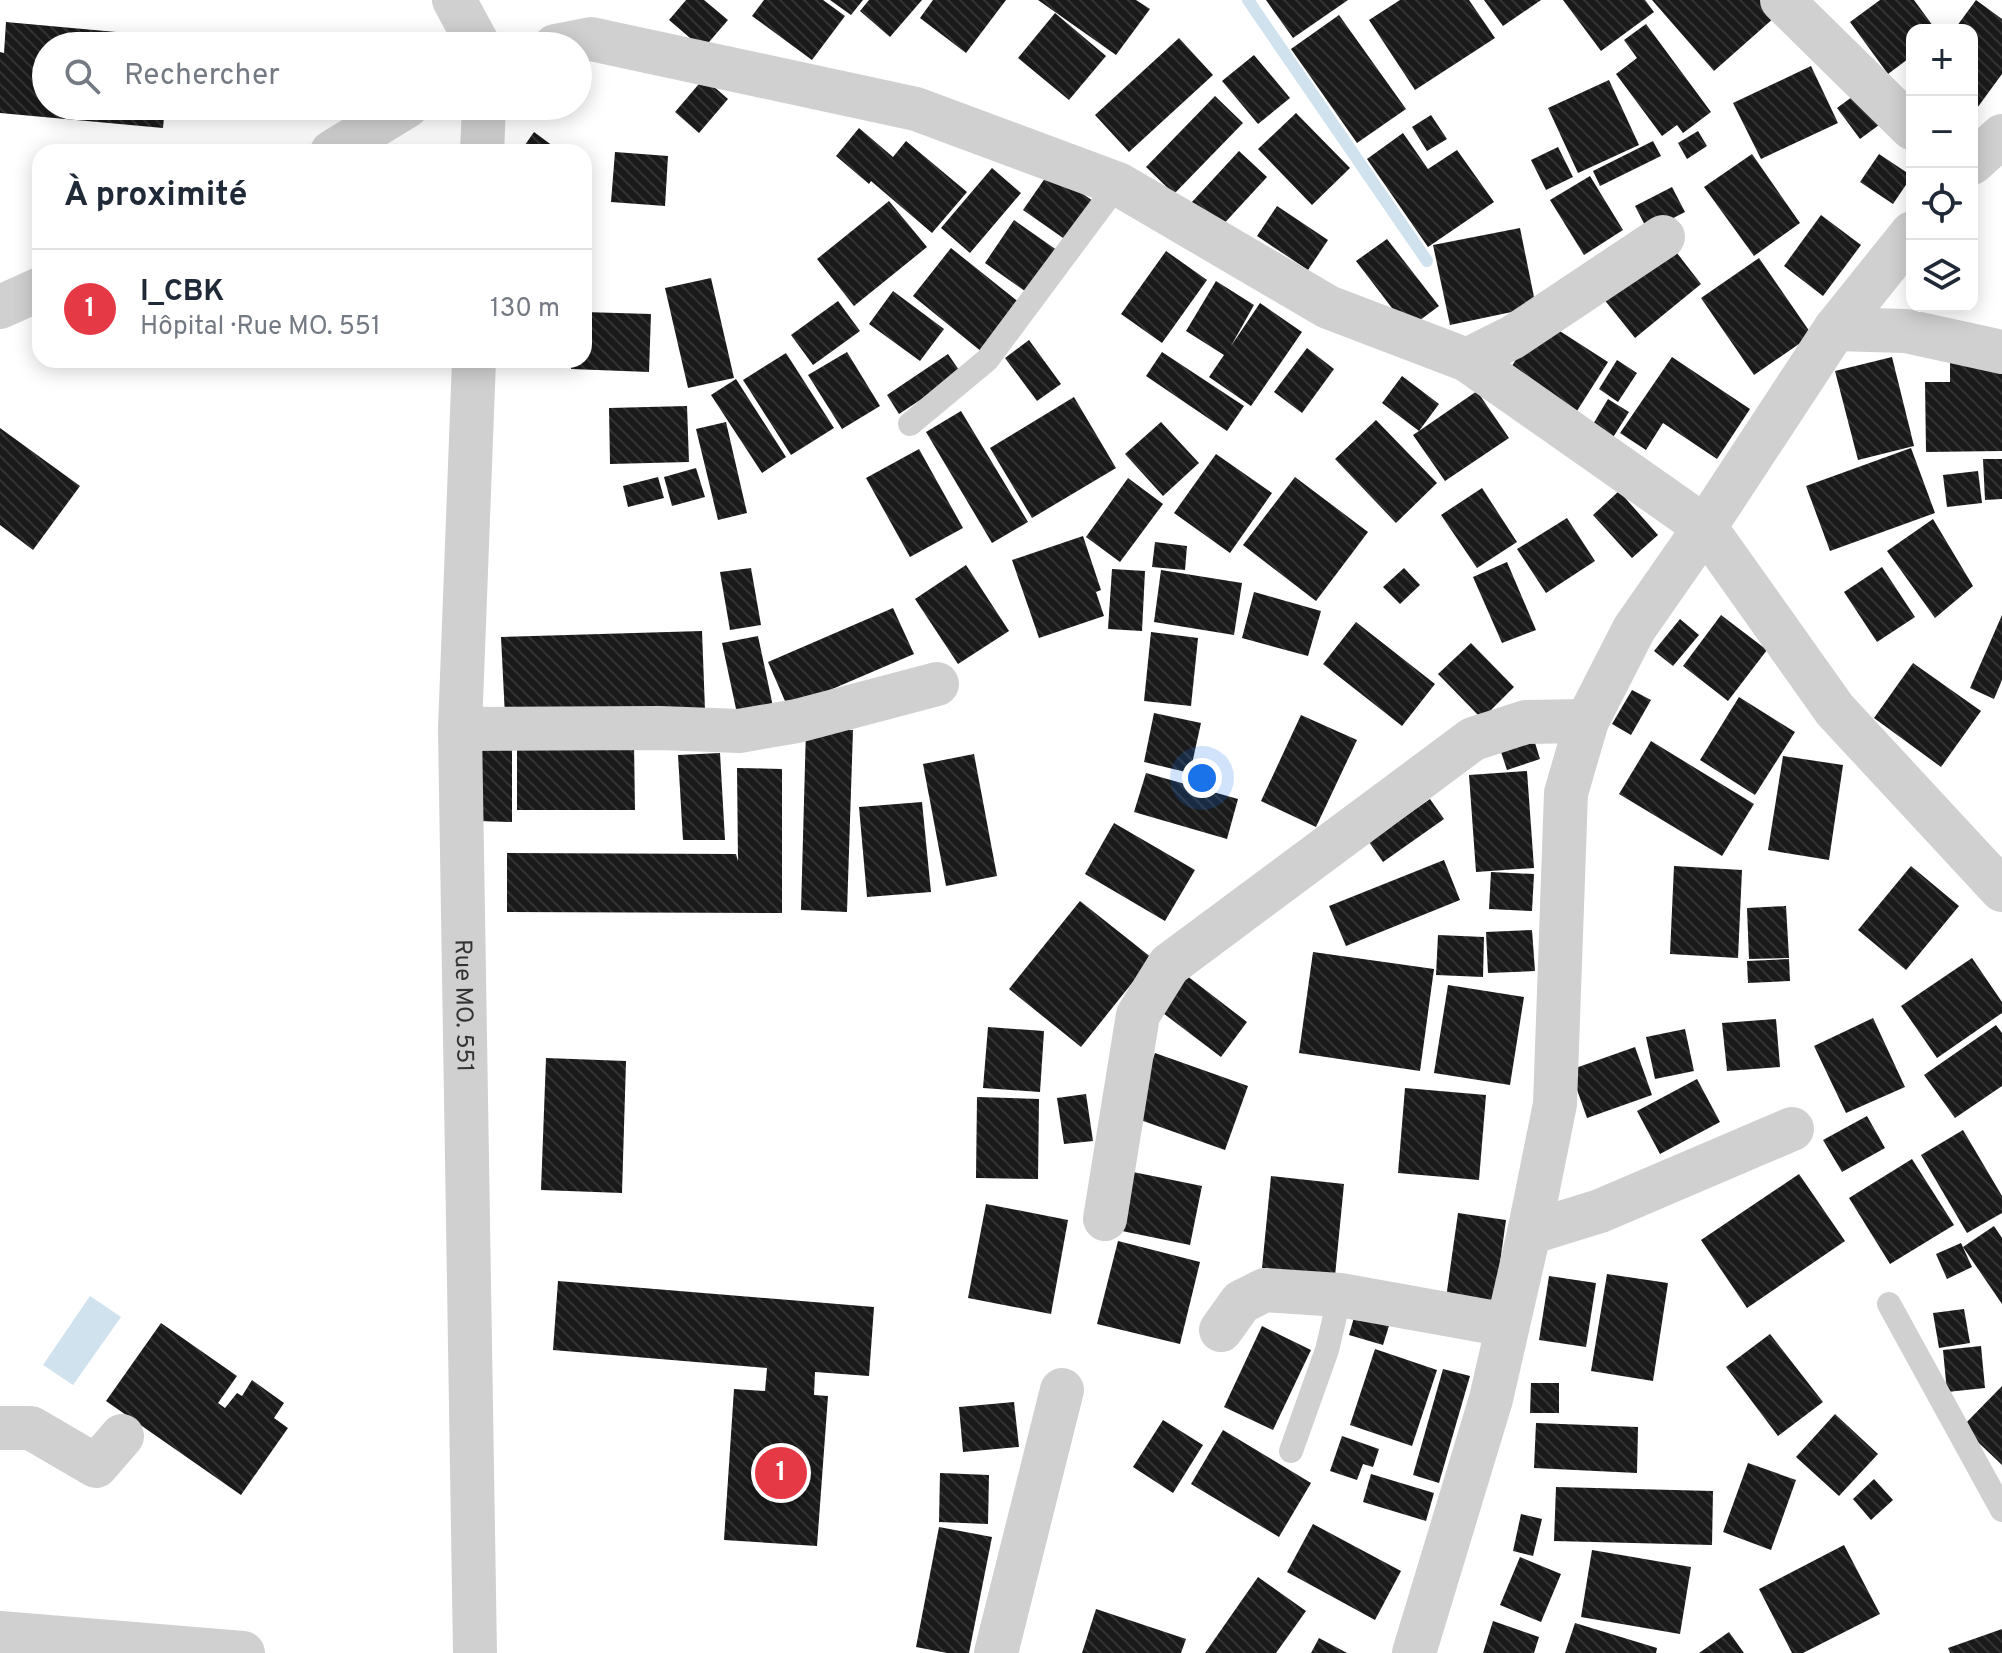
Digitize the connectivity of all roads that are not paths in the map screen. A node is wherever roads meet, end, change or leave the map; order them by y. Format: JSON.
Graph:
{"nodes":[{"id":1,"x":454,"y":0,"type":"edge"},
{"id":2,"x":1782,"y":0,"type":"edge"},
{"id":3,"x":471,"y":32,"type":"edge"},
{"id":4,"x":592,"y":39,"type":"edge"},
{"id":5,"x":384,"y":120,"type":"edge"},
{"id":6,"x":483,"y":120,"type":"edge"},
{"id":7,"x":1906,"y":122,"type":"edge"},
{"id":8,"x":2002,"y":136,"type":"edge"},
{"id":9,"x":345,"y":144,"type":"edge"},
{"id":10,"x":482,"y":144,"type":"edge"},
{"id":11,"x":1978,"y":158,"type":"edge"},
{"id":12,"x":1118,"y":184,"type":"junction"},
{"id":13,"x":1663,"y":237,"type":"dead end"},
{"id":14,"x":1906,"y":240,"type":"edge"},
{"id":15,"x":32,"y":293,"type":"edge"},
{"id":16,"x":0,"y":307,"type":"edge"},
{"id":17,"x":1835,"y":329,"type":"junction"},
{"id":18,"x":2002,"y":352,"type":"edge"},
{"id":19,"x":1467,"y":360,"type":"junction"},
{"id":20,"x":474,"y":368,"type":"edge"},
{"id":21,"x":910,"y":424,"type":"dead end"},
{"id":22,"x":1705,"y":527,"type":"junction"},
{"id":23,"x":937,"y":684,"type":"dead end"},
{"id":24,"x":1587,"y":721,"type":"junction"},
{"id":25,"x":460,"y":729,"type":"junction"},
{"id":26,"x":2002,"y":890,"type":"edge"},
{"id":27,"x":1792,"y":1129,"type":"dead end"},
{"id":28,"x":1105,"y":1219,"type":"dead end"},
{"id":29,"x":1529,"y":1233,"type":"junction"},
{"id":30,"x":1340,"y":1295,"type":"junction"},
{"id":31,"x":1889,"y":1304,"type":"dead end"},
{"id":32,"x":1507,"y":1325,"type":"junction"},
{"id":33,"x":1221,"y":1330,"type":"dead end"},
{"id":34,"x":1062,"y":1390,"type":"dead end"},
{"id":35,"x":0,"y":1399,"type":"edge"},
{"id":36,"x":0,"y":1412,"type":"edge"},
{"id":37,"x":0,"y":1428,"type":"edge"},
{"id":38,"x":122,"y":1436,"type":"dead end"},
{"id":39,"x":1291,"y":1451,"type":"dead end"},
{"id":40,"x":2002,"y":1510,"type":"edge"},
{"id":41,"x":0,"y":1633,"type":"edge"},
{"id":42,"x":243,"y":1653,"type":"edge"},
{"id":43,"x":475,"y":1653,"type":"edge"},
{"id":44,"x":996,"y":1653,"type":"edge"},
{"id":45,"x":1414,"y":1653,"type":"edge"}],
"edges":[{"from":1,"to":3,"type":"street"},
{"from":2,"to":7,"type":"street"},
{"from":4,"to":12,"type":"street"},
{"from":5,"to":9,"type":"street"},
{"from":6,"to":10,"type":"street"},
{"from":8,"to":11,"type":"street"},
{"from":12,"to":19,"type":"street"},
{"from":12,"to":21,"type":"lane"},
{"from":13,"to":19,"type":"street"},
{"from":14,"to":17,"type":"street"},
{"from":15,"to":16,"type":"street"},
{"from":17,"to":18,"type":"street"},
{"from":17,"to":22,"type":"street"},
{"from":19,"to":22,"type":"street"},
{"from":20,"to":25,"type":"street","name":"Rue MO. 551"},
{"from":22,"to":24,"type":"street"},
{"from":22,"to":26,"type":"street"},
{"from":23,"to":25,"type":"street"},
{"from":24,"to":28,"type":"street"},
{"from":24,"to":29,"type":"street"},
{"from":25,"to":43,"type":"street","name":"Rue MO. 551"},
{"from":27,"to":29,"type":"street"},
{"from":29,"to":32,"type":"street"},
{"from":30,"to":32,"type":"street"},
{"from":30,"to":33,"type":"street"},
{"from":30,"to":39,"type":"lane"},
{"from":31,"to":40,"type":"lane"},
{"from":32,"to":45,"type":"street"},
{"from":34,"to":44,"type":"street"},
{"from":35,"to":36,"type":"street"},
{"from":37,"to":38,"type":"street"},
{"from":41,"to":42,"type":"street"}]}
